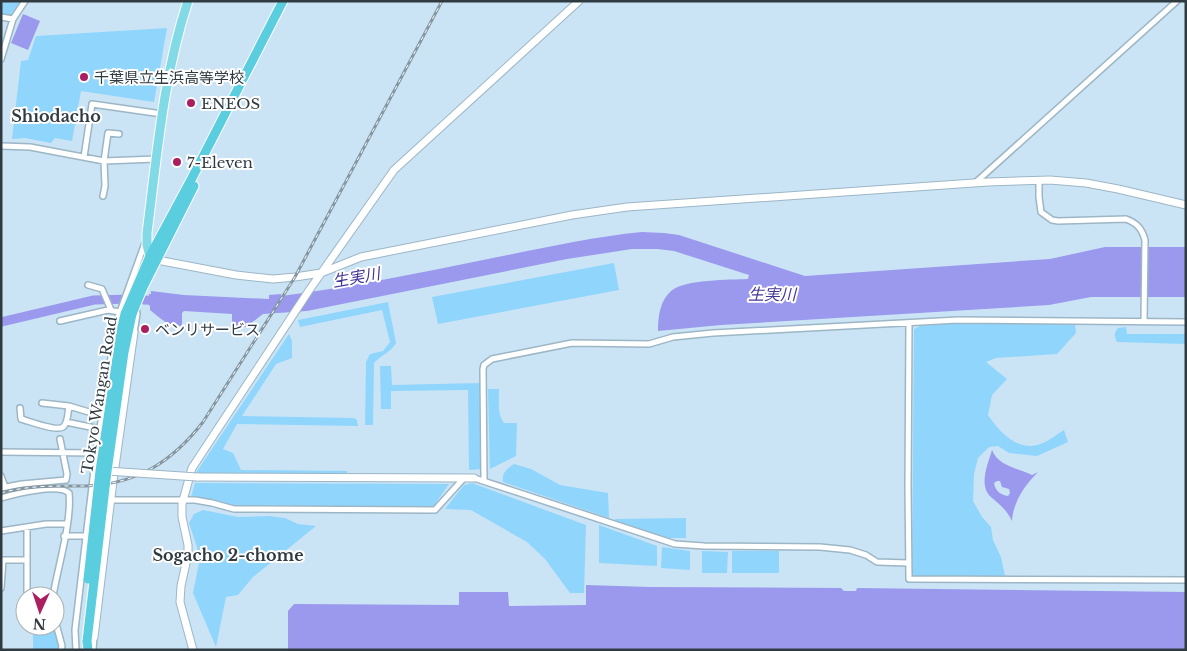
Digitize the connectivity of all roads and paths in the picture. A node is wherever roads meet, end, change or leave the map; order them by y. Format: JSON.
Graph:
{"nodes":[{"id":1,"x":25,"y":1,"type":"edge"},
{"id":2,"x":188,"y":1,"type":"edge"},
{"id":3,"x":283,"y":1,"type":"edge"},
{"id":4,"x":289,"y":1,"type":"edge"},
{"id":5,"x":579,"y":1,"type":"edge"},
{"id":6,"x":1177,"y":1,"type":"edge"},
{"id":7,"x":1,"y":17,"type":"edge"},
{"id":8,"x":13,"y":19,"type":"junction"},
{"id":9,"x":1,"y":59,"type":"edge"},
{"id":10,"x":162,"y":114,"type":"junction"},
{"id":11,"x":119,"y":134,"type":"dead end"},
{"id":12,"x":1,"y":146,"type":"edge"},
{"id":13,"x":84,"y":157,"type":"junction"},
{"id":14,"x":157,"y":159,"type":"junction"},
{"id":15,"x":104,"y":160,"type":"junction"},
{"id":16,"x":1039,"y":180,"type":"junction"},
{"id":17,"x":975,"y":183,"type":"junction"},
{"id":18,"x":103,"y":196,"type":"dead end"},
{"id":19,"x":1186,"y":205,"type":"edge"},
{"id":20,"x":147,"y":233,"type":"junction"},
{"id":21,"x":153,"y":258,"type":"junction"},
{"id":22,"x":321,"y":273,"type":"junction"},
{"id":23,"x":137,"y":284,"type":"junction"},
{"id":24,"x":88,"y":285,"type":"dead end"},
{"id":25,"x":135,"y":305,"type":"junction"},
{"id":26,"x":111,"y":310,"type":"junction"},
{"id":27,"x":120,"y":310,"type":"junction"},
{"id":28,"x":60,"y":321,"type":"dead end"},
{"id":29,"x":1144,"y":321,"type":"junction"},
{"id":30,"x":1186,"y":322,"type":"edge"},
{"id":31,"x":909,"y":323,"type":"junction"},
{"id":32,"x":134,"y":332,"type":"joint"},
{"id":33,"x":42,"y":403,"type":"dead end"},
{"id":34,"x":68,"y":406,"type":"junction"},
{"id":35,"x":20,"y":408,"type":"dead end"},
{"id":36,"x":102,"y":416,"type":"junction"},
{"id":37,"x":66,"y":422,"type":"junction"},
{"id":38,"x":100,"y":429,"type":"junction"},
{"id":39,"x":60,"y":439,"type":"dead end"},
{"id":40,"x":1,"y":452,"type":"edge"},
{"id":41,"x":62,"y":453,"type":"junction"},
{"id":42,"x":96,"y":453,"type":"junction"},
{"id":43,"x":104,"y":471,"type":"junction"},
{"id":44,"x":1,"y":476,"type":"edge"},
{"id":45,"x":464,"y":478,"type":"junction"},
{"id":46,"x":474,"y":478,"type":"joint"},
{"id":47,"x":484,"y":480,"type":"junction"},
{"id":48,"x":3,"y":487,"type":"edge"},
{"id":49,"x":1,"y":498,"type":"edge"},
{"id":50,"x":111,"y":500,"type":"junction"},
{"id":51,"x":182,"y":501,"type":"junction"},
{"id":52,"x":66,"y":524,"type":"junction"},
{"id":53,"x":27,"y":527,"type":"junction"},
{"id":54,"x":1,"y":531,"type":"edge"},
{"id":55,"x":64,"y":536,"type":"junction"},
{"id":56,"x":87,"y":536,"type":"junction"},
{"id":57,"x":27,"y":560,"type":"junction"},
{"id":58,"x":908,"y":563,"type":"junction"},
{"id":59,"x":1186,"y":580,"type":"edge"},
{"id":60,"x":27,"y":586,"type":"edge"},
{"id":61,"x":55,"y":586,"type":"edge"},
{"id":62,"x":1,"y":588,"type":"edge"},
{"id":63,"x":59,"y":636,"type":"edge"},
{"id":64,"x":87,"y":644,"type":"edge"},
{"id":65,"x":61,"y":650,"type":"edge"},
{"id":66,"x":76,"y":650,"type":"edge"},
{"id":67,"x":93,"y":650,"type":"edge"},
{"id":68,"x":193,"y":650,"type":"edge"}],
"edges":[{"from":1,"to":8,"type":"street"},
{"from":2,"to":10,"type":"main road"},
{"from":3,"to":21,"type":"highway","name":"Tokyo Wangan Road"},
{"from":4,"to":21,"type":"highway","name":"Tokyo Wangan Road"},
{"from":5,"to":22,"type":"street"},
{"from":6,"to":17,"type":"street"},
{"from":7,"to":8,"type":"street"},
{"from":8,"to":9,"type":"street"},
{"from":10,"to":13,"type":"street"},
{"from":10,"to":14,"type":"main road"},
{"from":11,"to":15,"type":"street"},
{"from":12,"to":13,"type":"street"},
{"from":13,"to":15,"type":"street"},
{"from":14,"to":15,"type":"street"},
{"from":14,"to":20,"type":"main road"},
{"from":15,"to":18,"type":"street"},
{"from":16,"to":17,"type":"street"},
{"from":16,"to":19,"type":"street"},
{"from":16,"to":29,"type":"street"},
{"from":17,"to":22,"type":"street"},
{"from":20,"to":21,"type":"main road"},
{"from":20,"to":23,"type":"street"},
{"from":21,"to":22,"type":"street"},
{"from":21,"to":23,"type":"highway","name":"Tokyo Wangan Road"},
{"from":22,"to":51,"type":"street"},
{"from":23,"to":25,"type":"highway","name":"Tokyo Wangan Road"},
{"from":23,"to":27,"type":"street"},
{"from":23,"to":43,"type":"highway","name":"Tokyo Wangan Road","bridge":true},
{"from":24,"to":26,"type":"street"},
{"from":25,"to":32,"type":"street"},
{"from":25,"to":43,"type":"highway","name":"Tokyo Wangan Road","bridge":true},
{"from":26,"to":27,"type":"street"},
{"from":26,"to":28,"type":"street"},
{"from":27,"to":36,"type":"street"},
{"from":29,"to":30,"type":"street"},
{"from":29,"to":31,"type":"street"},
{"from":31,"to":47,"type":"street"},
{"from":31,"to":58,"type":"street"},
{"from":32,"to":50,"type":"street"},
{"from":33,"to":34,"type":"street"},
{"from":34,"to":36,"type":"street"},
{"from":34,"to":37,"type":"street"},
{"from":35,"to":37,"type":"street"},
{"from":36,"to":38,"type":"street"},
{"from":37,"to":38,"type":"street"},
{"from":38,"to":42,"type":"street"},
{"from":39,"to":41,"type":"street"},
{"from":40,"to":41,"type":"street"},
{"from":41,"to":42,"type":"street"},
{"from":41,"to":48,"type":"street"},
{"from":42,"to":56,"type":"street"},
{"from":43,"to":45,"type":"street","bridge":true},
{"from":43,"to":64,"type":"highway","name":"Tokyo Wangan Road","bridge":true},
{"from":44,"to":48,"type":"street"},
{"from":45,"to":46,"type":"street"},
{"from":45,"to":51,"type":"street"},
{"from":46,"to":47,"type":"street"},
{"from":47,"to":58,"type":"street"},
{"from":49,"to":52,"type":"street"},
{"from":50,"to":51,"type":"street"},
{"from":50,"to":64,"type":"street"},
{"from":51,"to":68,"type":"street"},
{"from":52,"to":53,"type":"street"},
{"from":52,"to":55,"type":"street"},
{"from":53,"to":54,"type":"street"},
{"from":53,"to":57,"type":"street"},
{"from":55,"to":56,"type":"street"},
{"from":55,"to":61,"type":"street"},
{"from":56,"to":66,"type":"street"},
{"from":57,"to":60,"type":"street"},
{"from":57,"to":62,"type":"street"},
{"from":58,"to":59,"type":"street"},
{"from":63,"to":65,"type":"street"},
{"from":64,"to":67,"type":"street"}]}
